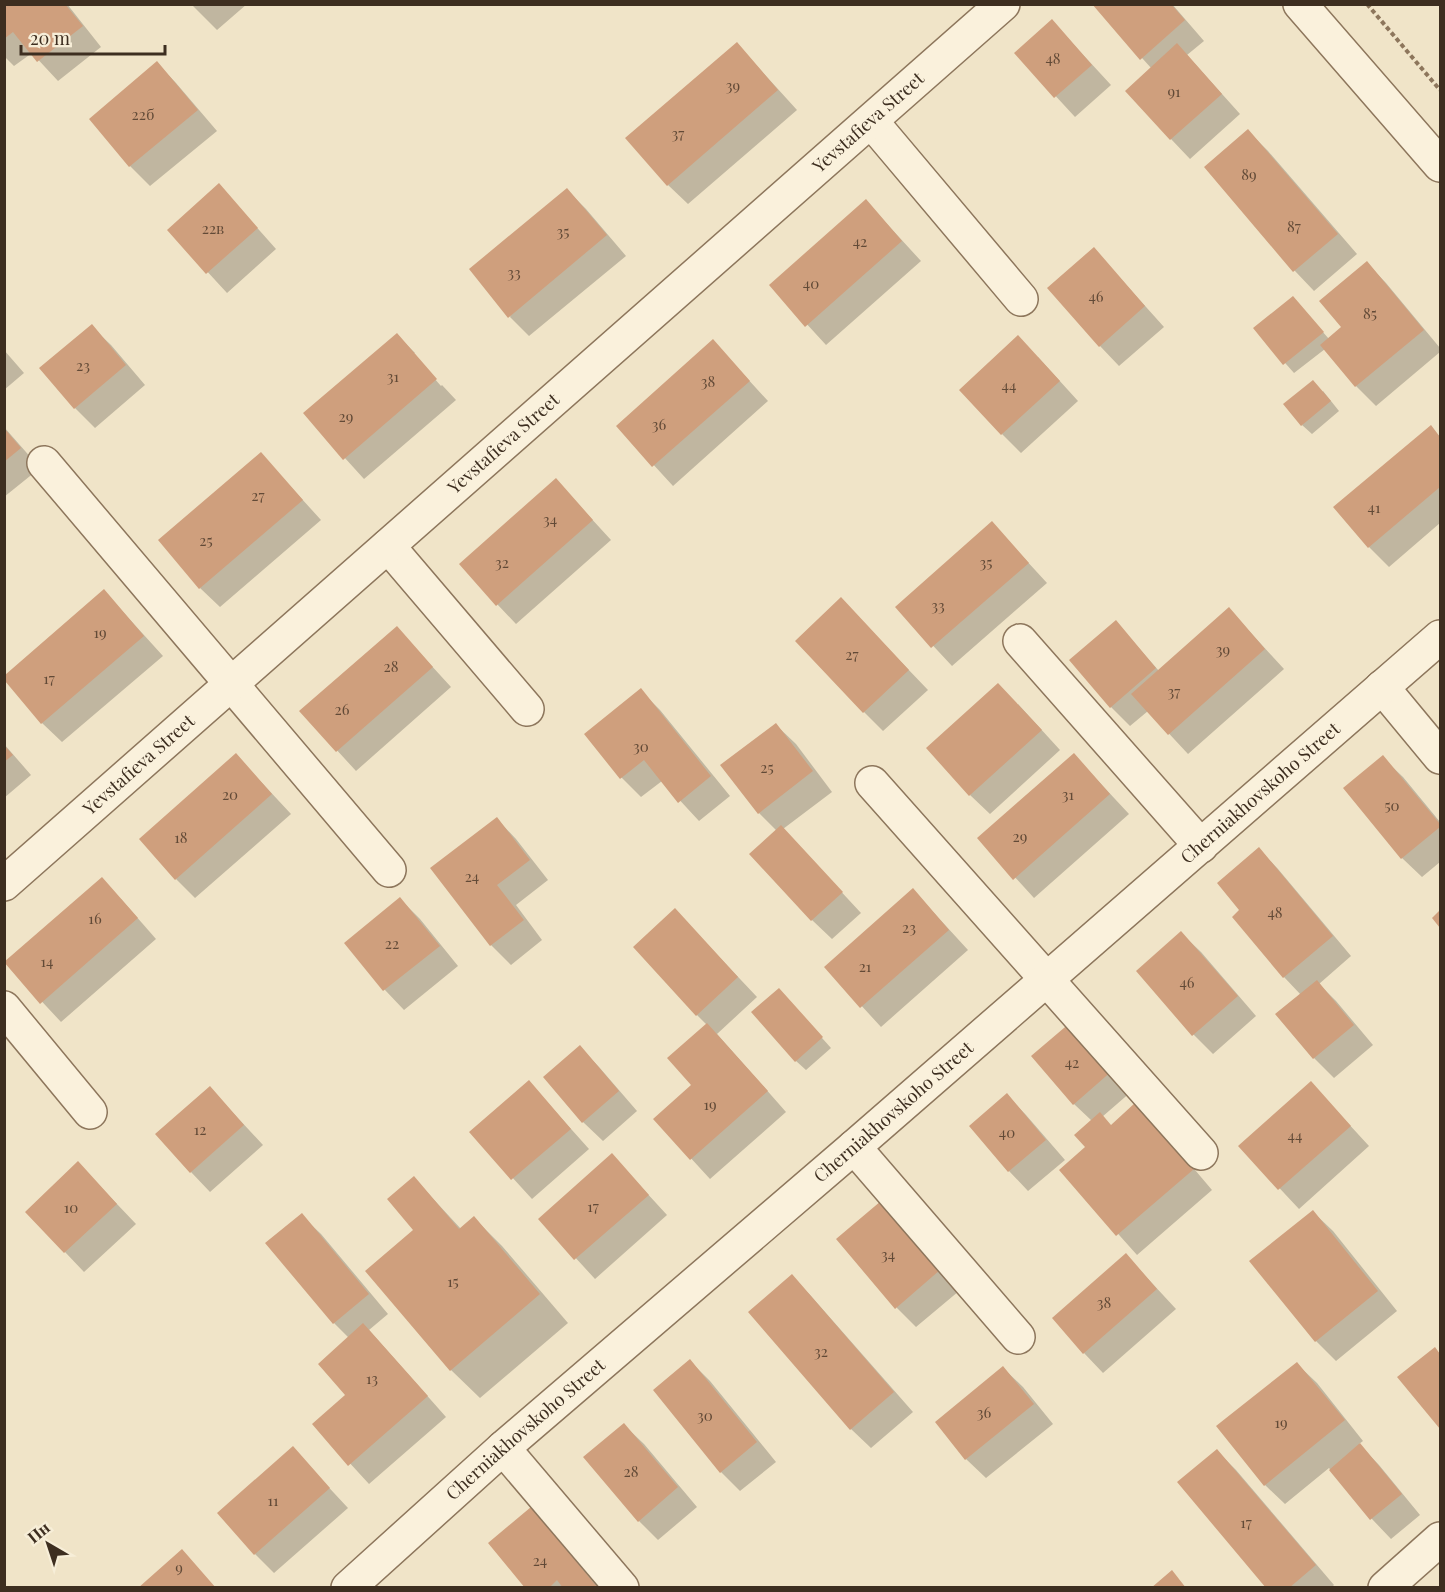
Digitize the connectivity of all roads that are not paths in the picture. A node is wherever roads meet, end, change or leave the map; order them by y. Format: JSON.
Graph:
{"nodes":[{"id":1,"x":1003,"y":4,"type":"edge"},
{"id":2,"x":1300,"y":4,"type":"edge"},
{"id":3,"x":871,"y":121,"type":"junction"},
{"id":4,"x":1440,"y":165,"type":"edge"},
{"id":5,"x":1021,"y":298,"type":"dead end"},
{"id":6,"x":44,"y":463,"type":"dead end"},
{"id":7,"x":387,"y":546,"type":"junction"},
{"id":8,"x":1440,"y":637,"type":"edge"},
{"id":9,"x":1020,"y":641,"type":"dead end"},
{"id":10,"x":230,"y":685,"type":"junction"},
{"id":11,"x":1382,"y":687,"type":"junction"},
{"id":12,"x":526,"y":710,"type":"dead end"},
{"id":13,"x":1440,"y":757,"type":"edge"},
{"id":14,"x":872,"y":783,"type":"dead end"},
{"id":15,"x":1201,"y":846,"type":"junction"},
{"id":16,"x":389,"y":870,"type":"dead end"},
{"id":17,"x":4,"y":884,"type":"edge"},
{"id":18,"x":1047,"y":979,"type":"junction"},
{"id":19,"x":4,"y":1008,"type":"edge"},
{"id":20,"x":90,"y":1112,"type":"dead end"},
{"id":21,"x":854,"y":1147,"type":"junction"},
{"id":22,"x":1201,"y":1153,"type":"dead end"},
{"id":23,"x":1018,"y":1337,"type":"dead end"},
{"id":24,"x":503,"y":1448,"type":"junction"},
{"id":25,"x":1440,"y":1539,"type":"edge"},
{"id":26,"x":348,"y":1587,"type":"edge"},
{"id":27,"x":622,"y":1587,"type":"edge"},
{"id":28,"x":1385,"y":1587,"type":"edge"}],
"edges":[{"from":1,"to":3,"type":"street","name":"Yevstafieva Street"},
{"from":2,"to":4,"type":"street"},
{"from":3,"to":5,"type":"street"},
{"from":3,"to":7,"type":"street","name":"Yevstafieva Street"},
{"from":6,"to":10,"type":"street"},
{"from":7,"to":10,"type":"street","name":"Yevstafieva Street"},
{"from":7,"to":12,"type":"street"},
{"from":8,"to":11,"type":"street","name":"Cherniakhovskoho Street"},
{"from":9,"to":15,"type":"street"},
{"from":10,"to":16,"type":"street"},
{"from":10,"to":17,"type":"street","name":"Yevstafieva Street"},
{"from":11,"to":13,"type":"street"},
{"from":11,"to":15,"type":"street","name":"Cherniakhovskoho Street"},
{"from":14,"to":18,"type":"street"},
{"from":15,"to":18,"type":"street","name":"Cherniakhovskoho Street"},
{"from":18,"to":21,"type":"street","name":"Cherniakhovskoho Street"},
{"from":18,"to":22,"type":"street"},
{"from":19,"to":20,"type":"street"},
{"from":21,"to":23,"type":"street"},
{"from":21,"to":24,"type":"street","name":"Cherniakhovskoho Street"},
{"from":24,"to":26,"type":"street","name":"Cherniakhovskoho Street"},
{"from":24,"to":27,"type":"street"},
{"from":25,"to":28,"type":"street"}]}
